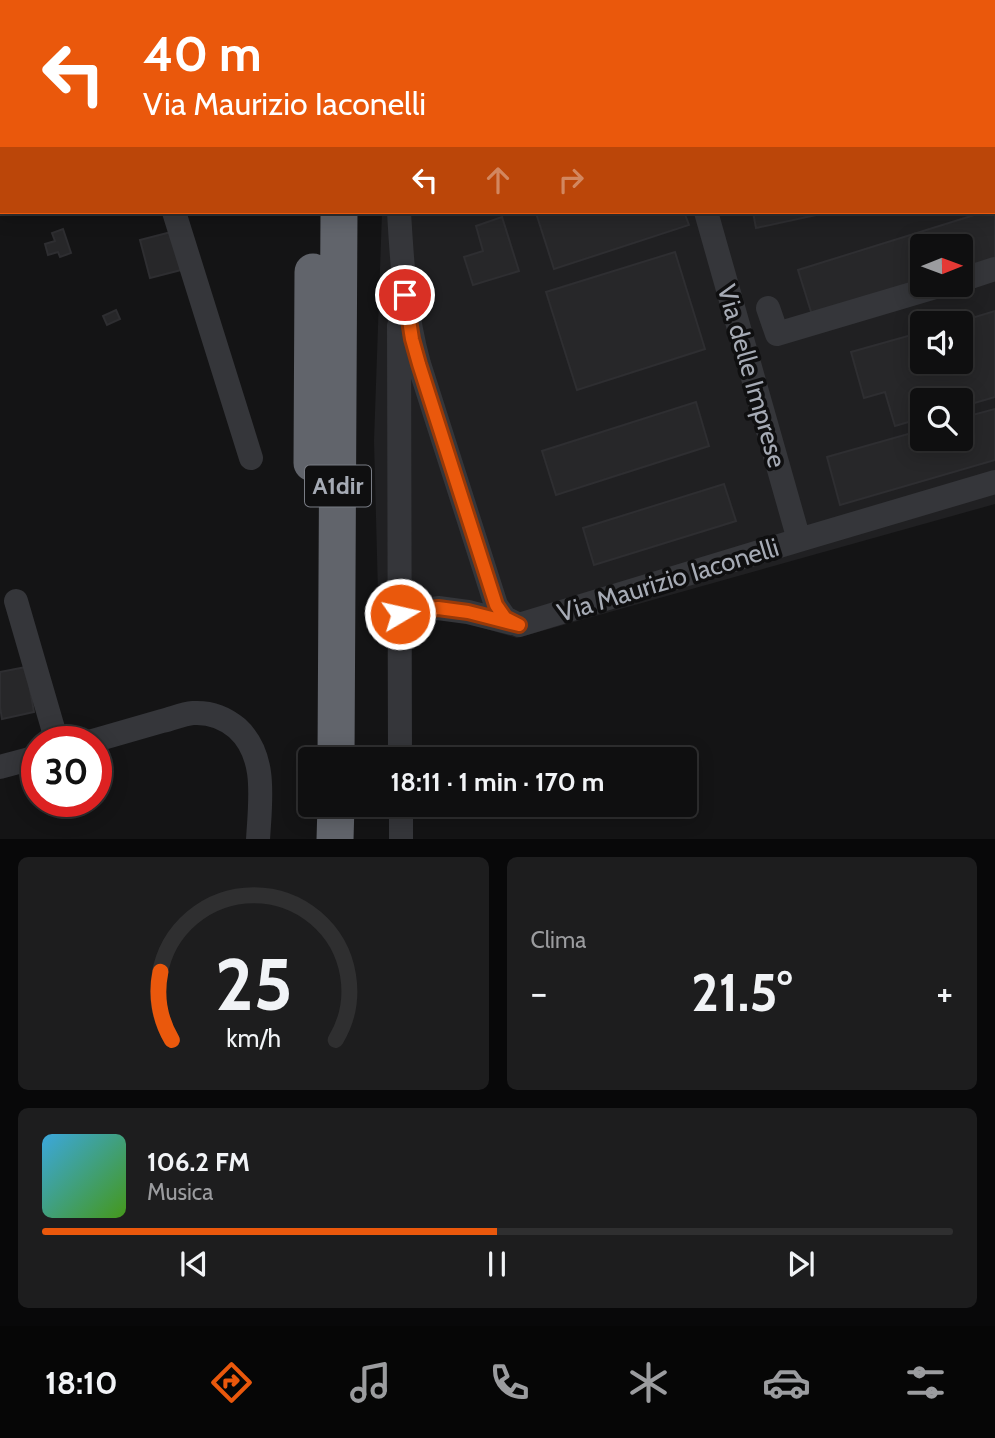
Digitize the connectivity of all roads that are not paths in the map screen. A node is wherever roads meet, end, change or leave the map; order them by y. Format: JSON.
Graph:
{"nodes":[{"id":1,"x":175,"y":214,"type":"edge"},
{"id":2,"x":313,"y":214,"type":"edge"},
{"id":3,"x":339,"y":214,"type":"edge"},
{"id":4,"x":399,"y":214,"type":"edge"},
{"id":5,"x":399,"y":214,"type":"edge"},
{"id":6,"x":707,"y":214,"type":"edge"},
{"id":7,"x":995,"y":269,"type":"edge"},
{"id":8,"x":973,"y":276,"type":"edge"},
{"id":9,"x":910,"y":295,"type":"edge"},
{"id":10,"x":768,"y":308,"type":"dead end"},
{"id":11,"x":251,"y":458,"type":"dead end"},
{"id":12,"x":995,"y":482,"type":"edge"},
{"id":13,"x":799,"y":540,"type":"junction"},
{"id":14,"x":16,"y":601,"type":"dead end"},
{"id":15,"x":400,"y":614,"type":"junction"},
{"id":16,"x":519,"y":625,"type":"junction"},
{"id":17,"x":52,"y":726,"type":"edge"},
{"id":18,"x":112,"y":735,"type":"edge"},
{"id":19,"x":310,"y":747,"type":"edge"},
{"id":20,"x":336,"y":747,"type":"edge"},
{"id":21,"x":400,"y":747,"type":"edge"},
{"id":22,"x":21,"y":761,"type":"edge"},
{"id":23,"x":0,"y":767,"type":"edge"},
{"id":24,"x":310,"y":817,"type":"edge"},
{"id":25,"x":336,"y":817,"type":"edge"},
{"id":26,"x":401,"y":817,"type":"edge"},
{"id":27,"x":258,"y":839,"type":"edge"},
{"id":28,"x":310,"y":839,"type":"edge"},
{"id":29,"x":335,"y":839,"type":"edge"},
{"id":30,"x":401,"y":839,"type":"edge"}],
"edges":[{"from":1,"to":11,"type":"street"},
{"from":2,"to":19,"type":"highway","number":"A1dir"},
{"from":3,"to":20,"type":"highway","number":"A1dir"},
{"from":4,"to":15,"type":"street"},
{"from":5,"to":16,"type":"street"},
{"from":6,"to":13,"type":"street","name":"Via delle Imprese"},
{"from":7,"to":8,"type":"street"},
{"from":9,"to":10,"type":"street"},
{"from":12,"to":13,"type":"street","name":"Via Maurizio Iaconelli"},
{"from":13,"to":16,"type":"street","name":"Via Maurizio Iaconelli"},
{"from":14,"to":17,"type":"street"},
{"from":15,"to":16,"type":"street"},
{"from":15,"to":21,"type":"street"},
{"from":18,"to":27,"type":"street"},
{"from":22,"to":23,"type":"street"},
{"from":24,"to":28,"type":"highway"},
{"from":25,"to":29,"type":"highway"},
{"from":26,"to":30,"type":"street"}]}
